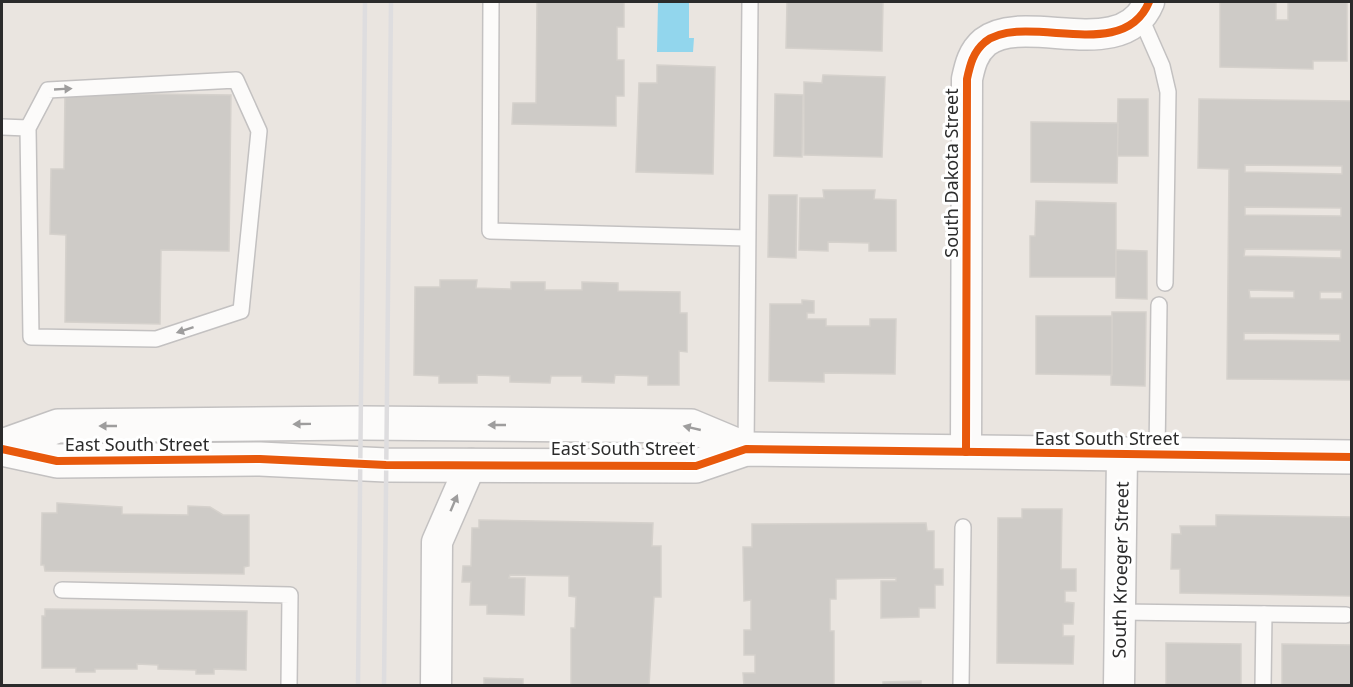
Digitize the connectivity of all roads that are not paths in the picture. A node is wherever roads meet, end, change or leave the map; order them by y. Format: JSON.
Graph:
{"nodes":[{"id":1,"x":491,"y":2,"type":"edge"},
{"id":2,"x":750,"y":2,"type":"edge"},
{"id":3,"x":1144,"y":9,"type":"edge"},
{"id":4,"x":2,"y":126,"type":"edge"},
{"id":5,"x":28,"y":128,"type":"junction"},
{"id":6,"x":747,"y":238,"type":"junction"},
{"id":7,"x":1165,"y":283,"type":"dead end"},
{"id":8,"x":1159,"y":306,"type":"dead end"},
{"id":9,"x":2,"y":447,"type":"edge"},
{"id":10,"x":746,"y":449,"type":"junction"},
{"id":11,"x":966,"y":452,"type":"junction"},
{"id":12,"x":1157,"y":454,"type":"junction"},
{"id":13,"x":1122,"y":455,"type":"junction"},
{"id":14,"x":1352,"y":457,"type":"edge"},
{"id":15,"x":471,"y":464,"type":"junction"},
{"id":16,"x":963,"y":527,"type":"dead end"},
{"id":17,"x":63,"y":590,"type":"dead end"},
{"id":18,"x":1120,"y":612,"type":"junction"},
{"id":19,"x":1264,"y":614,"type":"junction"},
{"id":20,"x":1346,"y":615,"type":"dead end"},
{"id":21,"x":289,"y":686,"type":"edge"},
{"id":22,"x":436,"y":686,"type":"edge"},
{"id":23,"x":961,"y":686,"type":"edge"},
{"id":24,"x":1119,"y":686,"type":"edge"},
{"id":25,"x":1263,"y":686,"type":"edge"}],
"edges":[{"from":1,"to":6,"type":"lane"},
{"from":2,"to":6,"type":"lane"},
{"from":3,"to":7,"type":"lane"},
{"from":3,"to":11,"type":"street","name":"South Dakota Street"},
{"from":4,"to":5,"type":"lane"},
{"from":5,"to":5,"type":"lane","one_way":true},
{"from":6,"to":10,"type":"lane"},
{"from":8,"to":12,"type":"lane"},
{"from":10,"to":9,"type":"street","name":"East South Street","one_way":true},
{"from":9,"to":15,"type":"street","name":"East South Street"},
{"from":10,"to":11,"type":"street","name":"East South Street"},
{"from":10,"to":15,"type":"street","name":"East South Street"},
{"from":11,"to":13,"type":"street","name":"East South Street"},
{"from":12,"to":13,"type":"street","name":"East South Street"},
{"from":12,"to":14,"type":"street","name":"East South Street"},
{"from":13,"to":18,"type":"street","name":"South Kroeger Street"},
{"from":22,"to":15,"type":"street","one_way":true},
{"from":16,"to":23,"type":"lane"},
{"from":17,"to":21,"type":"lane"},
{"from":18,"to":19,"type":"lane"},
{"from":18,"to":24,"type":"street","name":"South Kroeger Street"},
{"from":19,"to":20,"type":"lane"},
{"from":19,"to":25,"type":"lane"}]}
